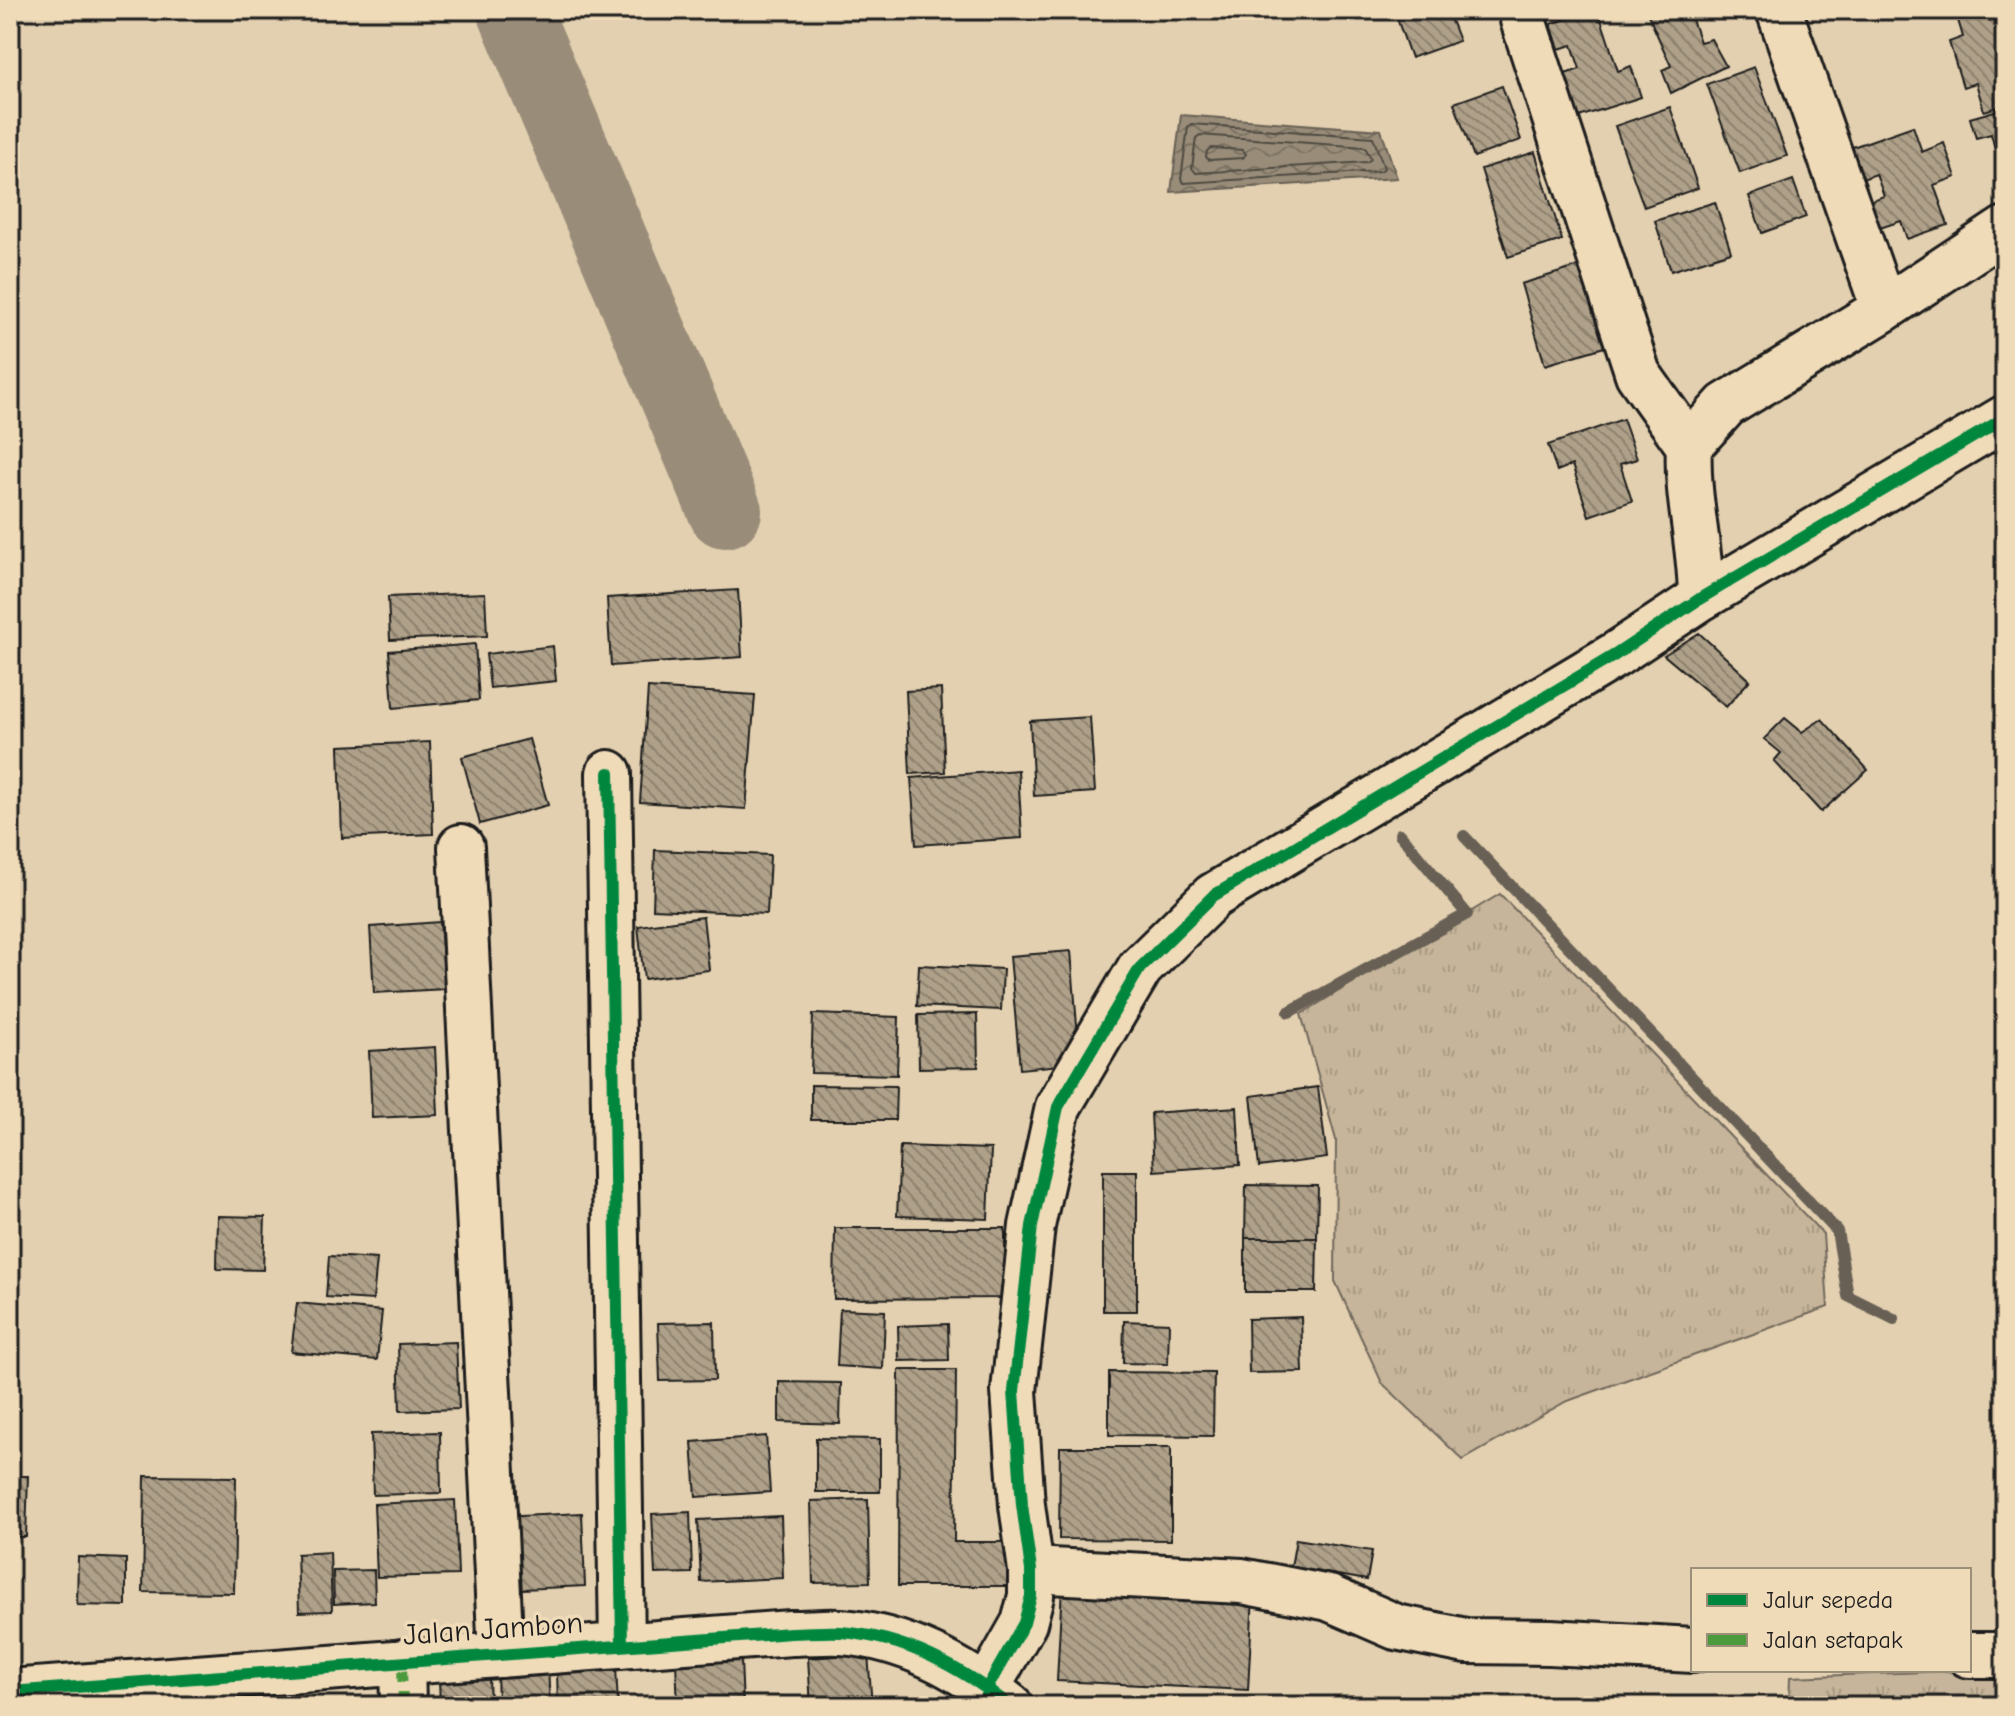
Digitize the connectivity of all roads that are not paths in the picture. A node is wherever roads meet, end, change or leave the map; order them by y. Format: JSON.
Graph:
{"nodes":[{"id":1,"x":1779,"y":10,"type":"edge"},
{"id":2,"x":1523,"y":20,"type":"dead end"},
{"id":3,"x":2005,"y":229,"type":"edge"},
{"id":4,"x":1884,"y":309,"type":"junction"},
{"id":5,"x":2005,"y":418,"type":"edge"},
{"id":6,"x":1689,"y":446,"type":"junction"},
{"id":7,"x":1701,"y":598,"type":"junction"},
{"id":8,"x":609,"y":773,"type":"dead end"},
{"id":9,"x":461,"y":847,"type":"dead end"},
{"id":10,"x":1031,"y":1570,"type":"junction"},
{"id":11,"x":622,"y":1646,"type":"junction"},
{"id":12,"x":1691,"y":1650,"type":"edge"},
{"id":13,"x":501,"y":1655,"type":"junction"},
{"id":14,"x":1971,"y":1655,"type":"edge"},
{"id":15,"x":2005,"y":1655,"type":"edge"},
{"id":16,"x":402,"y":1662,"type":"junction"},
{"id":17,"x":10,"y":1692,"type":"edge"},
{"id":18,"x":172,"y":1693,"type":"edge"},
{"id":19,"x":994,"y":1700,"type":"edge"},
{"id":20,"x":403,"y":1706,"type":"edge"}],
"edges":[{"from":1,"to":4,"type":"street"},
{"from":2,"to":6,"type":"street"},
{"from":3,"to":4,"type":"street"},
{"from":4,"to":6,"type":"street"},
{"from":5,"to":7,"type":"street"},
{"from":6,"to":7,"type":"street"},
{"from":7,"to":10,"type":"street"},
{"from":8,"to":11,"type":"street"},
{"from":9,"to":13,"type":"street"},
{"from":10,"to":12,"type":"street"},
{"from":10,"to":19,"type":"street"},
{"from":11,"to":13,"type":"street","name":"Jalan Jambon"},
{"from":11,"to":19,"type":"street","name":"Jalan Jambon"},
{"from":13,"to":16,"type":"street","name":"Jalan Jambon"},
{"from":14,"to":15,"type":"street"},
{"from":16,"to":18,"type":"street","name":"Jalan Jambon"},
{"from":16,"to":20,"type":"street"},
{"from":17,"to":18,"type":"street","name":"Jalan Jambon"}]}
